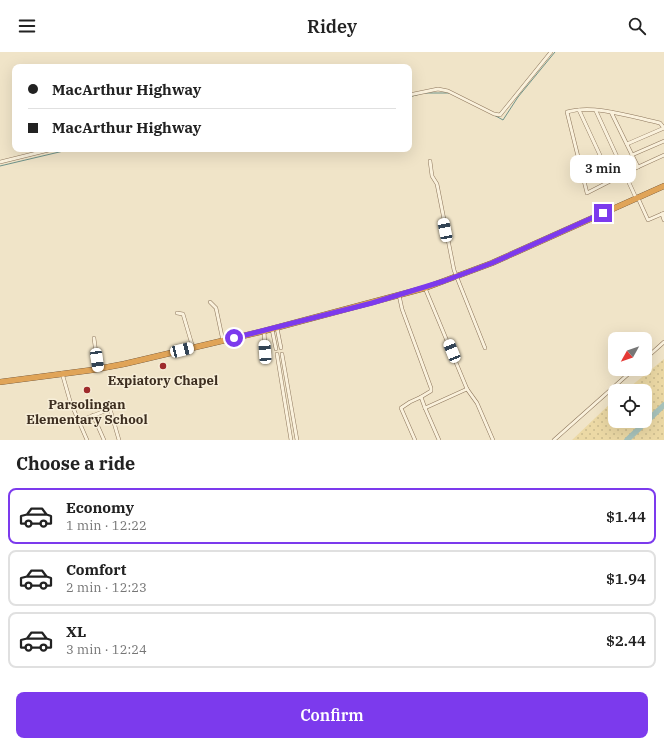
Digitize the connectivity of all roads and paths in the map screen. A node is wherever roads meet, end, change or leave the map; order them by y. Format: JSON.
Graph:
{"nodes":[{"id":1,"x":551,"y":52,"type":"edge"},
{"id":2,"x":412,"y":94,"type":"edge"},
{"id":3,"x":579,"y":110,"type":"junction"},
{"id":4,"x":596,"y":111,"type":"junction"},
{"id":5,"x":611,"y":112,"type":"junction"},
{"id":6,"x":664,"y":128,"type":"edge"},
{"id":7,"x":664,"y":141,"type":"edge"},
{"id":8,"x":627,"y":144,"type":"junction"},
{"id":9,"x":41,"y":152,"type":"edge"},
{"id":10,"x":632,"y":155,"type":"junction"},
{"id":11,"x":664,"y":155,"type":"edge"},
{"id":12,"x":430,"y":161,"type":"dead end"},
{"id":13,"x":0,"y":162,"type":"edge"},
{"id":14,"x":638,"y":167,"type":"junction"},
{"id":15,"x":625,"y":175,"type":"junction"},
{"id":16,"x":612,"y":182,"type":"junction"},
{"id":17,"x":664,"y":186,"type":"edge"},
{"id":18,"x":637,"y":198,"type":"junction"},
{"id":19,"x":663,"y":213,"type":"edge"},
{"id":20,"x":664,"y":220,"type":"edge"},
{"id":21,"x":457,"y":277,"type":"junction"},
{"id":22,"x":425,"y":288,"type":"junction"},
{"id":23,"x":398,"y":295,"type":"junction"},
{"id":24,"x":210,"y":302,"type":"dead end"},
{"id":25,"x":177,"y":313,"type":"dead end"},
{"id":26,"x":275,"y":328,"type":"junction"},
{"id":27,"x":264,"y":331,"type":"junction"},
{"id":28,"x":94,"y":338,"type":"dead end"},
{"id":29,"x":222,"y":341,"type":"junction"},
{"id":30,"x":664,"y":342,"type":"edge"},
{"id":31,"x":193,"y":348,"type":"junction"},
{"id":32,"x":281,"y":348,"type":"dead end"},
{"id":33,"x":485,"y":348,"type":"dead end"},
{"id":34,"x":276,"y":349,"type":"dead end"},
{"id":35,"x":652,"y":353,"type":"edge"},
{"id":36,"x":277,"y":354,"type":"dead end"},
{"id":37,"x":282,"y":354,"type":"dead end"},
{"id":38,"x":266,"y":362,"type":"dead end"},
{"id":39,"x":98,"y":369,"type":"junction"},
{"id":40,"x":62,"y":373,"type":"junction"},
{"id":41,"x":626,"y":376,"type":"edge"},
{"id":42,"x":0,"y":382,"type":"edge"},
{"id":43,"x":287,"y":384,"type":"junction"},
{"id":44,"x":282,"y":385,"type":"junction"},
{"id":45,"x":467,"y":389,"type":"junction"},
{"id":46,"x":421,"y":397,"type":"junction"},
{"id":47,"x":425,"y":408,"type":"junction"},
{"id":48,"x":292,"y":411,"type":"junction"},
{"id":49,"x":286,"y":412,"type":"junction"},
{"id":50,"x":93,"y":415,"type":"junction"},
{"id":51,"x":79,"y":421,"type":"junction"},
{"id":52,"x":297,"y":439,"type":"edge"},
{"id":53,"x":87,"y":440,"type":"edge"},
{"id":54,"x":104,"y":440,"type":"edge"},
{"id":55,"x":119,"y":440,"type":"edge"},
{"id":56,"x":291,"y":440,"type":"edge"},
{"id":57,"x":415,"y":440,"type":"edge"},
{"id":58,"x":439,"y":440,"type":"edge"},
{"id":59,"x":493,"y":440,"type":"edge"},
{"id":60,"x":554,"y":440,"type":"edge"}],
"edges":[{"from":1,"to":2,"type":"street"},
{"from":3,"to":4,"type":"street"},
{"from":3,"to":16,"type":"street"},
{"from":3,"to":16,"type":"street"},
{"from":4,"to":5,"type":"street"},
{"from":4,"to":15,"type":"street"},
{"from":5,"to":6,"type":"street"},
{"from":5,"to":8,"type":"street"},
{"from":6,"to":8,"type":"street"},
{"from":7,"to":10,"type":"street"},
{"from":8,"to":10,"type":"street"},
{"from":9,"to":13,"type":"street"},
{"from":10,"to":14,"type":"street"},
{"from":11,"to":14,"type":"street"},
{"from":12,"to":21,"type":"street"},
{"from":14,"to":15,"type":"street"},
{"from":15,"to":16,"type":"street"},
{"from":15,"to":18,"type":"street"},
{"from":17,"to":18,"type":"highway"},
{"from":18,"to":19,"type":"street"},
{"from":18,"to":21,"type":"highway"},
{"from":19,"to":20,"type":"street"},
{"from":21,"to":22,"type":"highway"},
{"from":21,"to":33,"type":"street"},
{"from":22,"to":23,"type":"highway"},
{"from":22,"to":45,"type":"street"},
{"from":23,"to":26,"type":"highway"},
{"from":23,"to":46,"type":"street"},
{"from":24,"to":29,"type":"street"},
{"from":25,"to":31,"type":"street"},
{"from":26,"to":27,"type":"highway"},
{"from":26,"to":32,"type":"street"},
{"from":26,"to":34,"type":"street"},
{"from":27,"to":29,"type":"highway"},
{"from":27,"to":38,"type":"street"},
{"from":28,"to":39,"type":"street"},
{"from":29,"to":31,"type":"highway"},
{"from":30,"to":35,"type":"street"},
{"from":31,"to":39,"type":"highway"},
{"from":36,"to":44,"type":"street"},
{"from":37,"to":43,"type":"street"},
{"from":39,"to":40,"type":"highway"},
{"from":40,"to":42,"type":"highway"},
{"from":40,"to":51,"type":"street"},
{"from":41,"to":60,"type":"street"},
{"from":43,"to":44,"type":"street"},
{"from":43,"to":48,"type":"street"},
{"from":44,"to":49,"type":"street"},
{"from":45,"to":47,"type":"street"},
{"from":45,"to":59,"type":"street"},
{"from":46,"to":47,"type":"street"},
{"from":46,"to":57,"type":"street"},
{"from":47,"to":58,"type":"street"},
{"from":48,"to":49,"type":"street"},
{"from":48,"to":52,"type":"street"},
{"from":49,"to":56,"type":"street"},
{"from":50,"to":51,"type":"street"},
{"from":50,"to":54,"type":"street"},
{"from":50,"to":55,"type":"street"},
{"from":51,"to":53,"type":"street"},
{"from":52,"to":56,"type":"street"}]}
